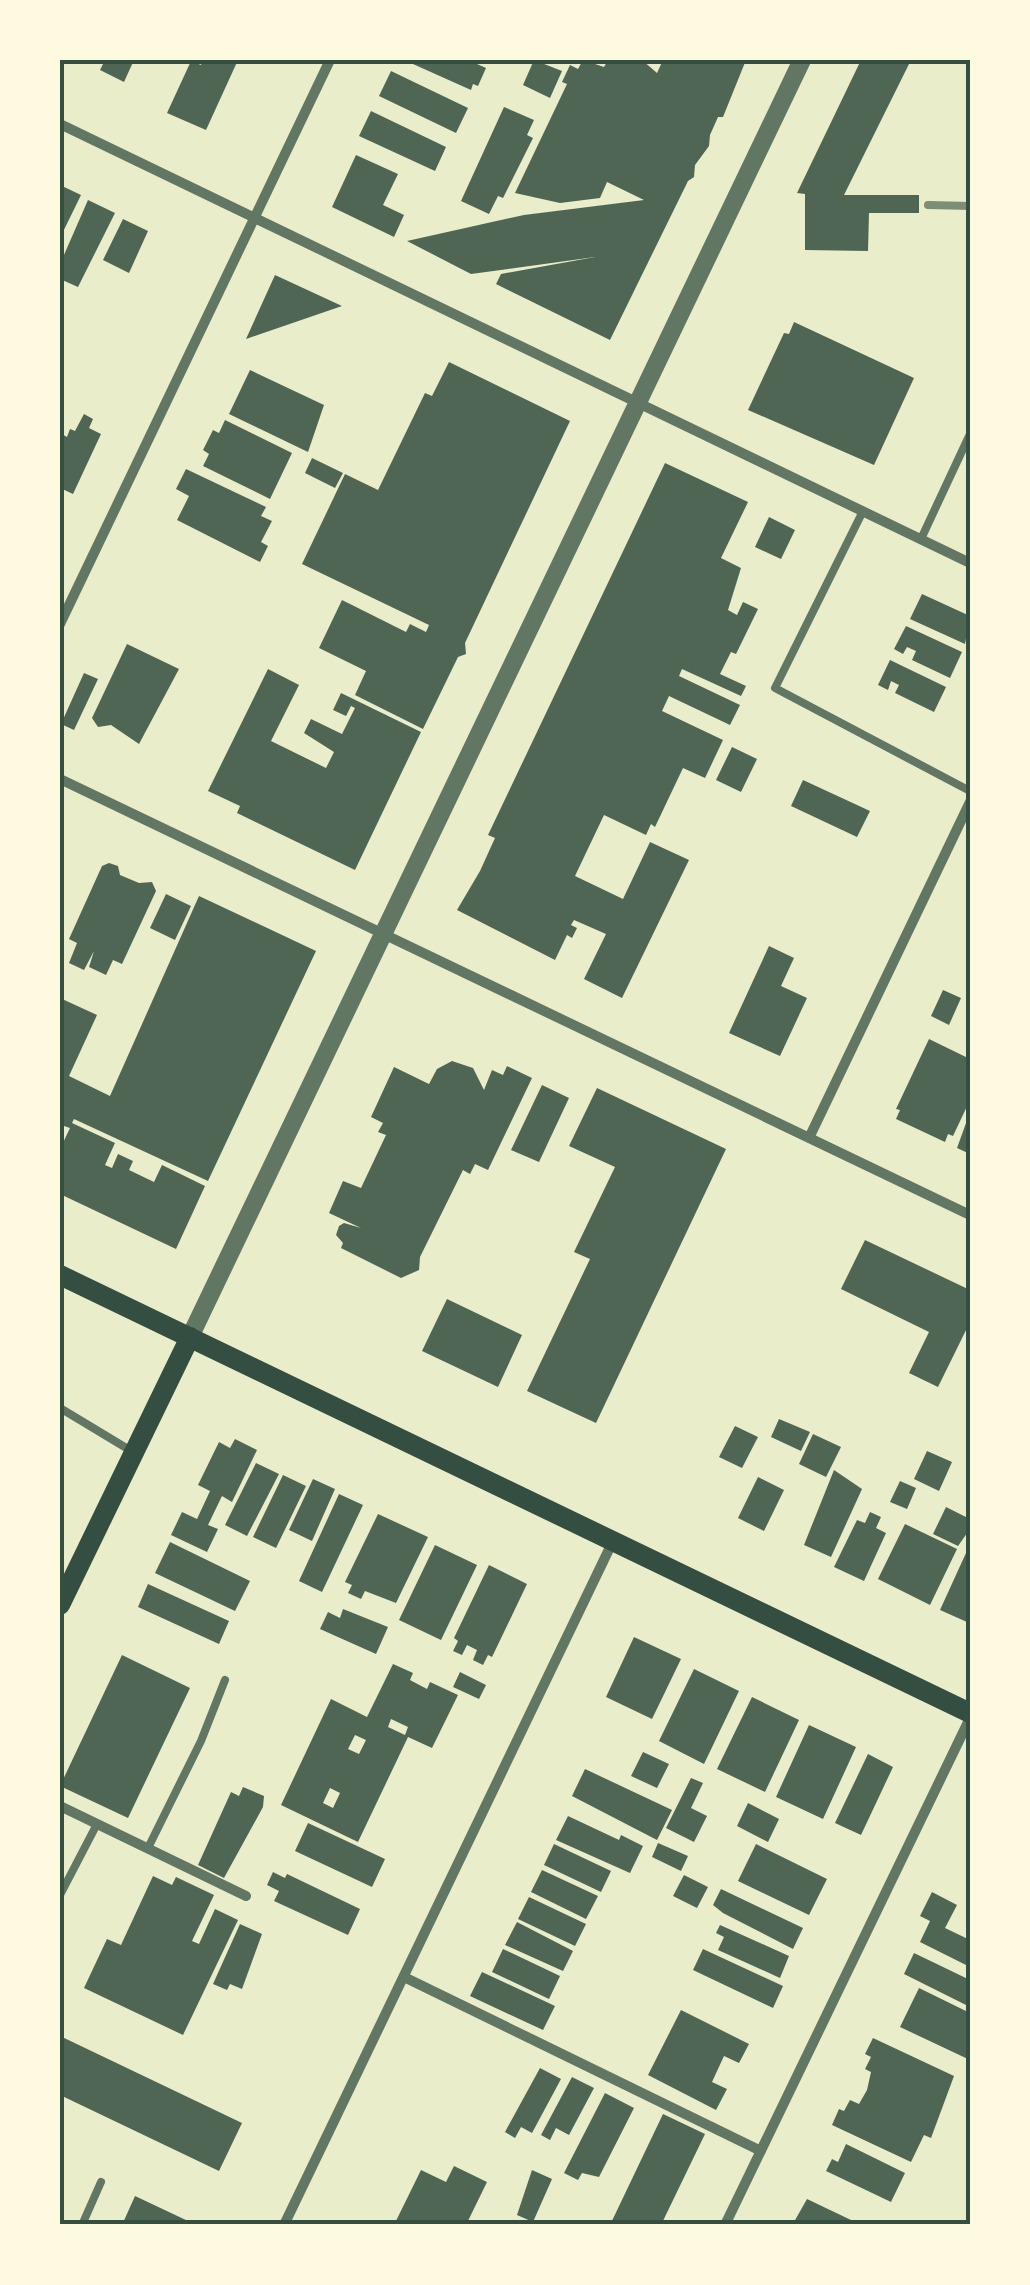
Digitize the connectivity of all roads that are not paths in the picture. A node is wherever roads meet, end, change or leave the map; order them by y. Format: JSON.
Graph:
{"nodes":[{"id":1,"x":330,"y":60,"type":"edge"},
{"id":2,"x":802,"y":60,"type":"edge"},
{"id":3,"x":60,"y":124,"type":"edge"},
{"id":4,"x":256,"y":217,"type":"junction"},
{"id":5,"x":638,"y":404,"type":"junction"},
{"id":6,"x":970,"y":434,"type":"edge"},
{"id":7,"x":863,"y":511,"type":"junction"},
{"id":8,"x":921,"y":540,"type":"junction"},
{"id":9,"x":970,"y":563,"type":"edge"},
{"id":10,"x":60,"y":624,"type":"edge"},
{"id":11,"x":60,"y":778,"type":"edge"},
{"id":12,"x":970,"y":791,"type":"edge"},
{"id":13,"x":970,"y":802,"type":"edge"},
{"id":14,"x":384,"y":934,"type":"junction"},
{"id":15,"x":809,"y":1138,"type":"junction"},
{"id":16,"x":970,"y":1215,"type":"edge"},
{"id":17,"x":60,"y":1275,"type":"edge"},
{"id":18,"x":190,"y":1337,"type":"junction"},
{"id":19,"x":60,"y":1408,"type":"edge"},
{"id":20,"x":134,"y":1452,"type":"junction"},
{"id":21,"x":613,"y":1541,"type":"junction"},
{"id":22,"x":60,"y":1605,"type":"edge"},
{"id":23,"x":225,"y":1680,"type":"dead end"},
{"id":24,"x":970,"y":1716,"type":"edge"},
{"id":25,"x":60,"y":1806,"type":"edge"},
{"id":26,"x":97,"y":1824,"type":"junction"},
{"id":27,"x":148,"y":1848,"type":"junction"},
{"id":28,"x":60,"y":1894,"type":"edge"},
{"id":29,"x":246,"y":1896,"type":"dead end"},
{"id":30,"x":404,"y":1977,"type":"junction"},
{"id":31,"x":761,"y":2150,"type":"junction"},
{"id":32,"x":101,"y":2182,"type":"dead end"},
{"id":33,"x":82,"y":2225,"type":"edge"},
{"id":34,"x":284,"y":2225,"type":"edge"},
{"id":35,"x":725,"y":2225,"type":"edge"}],
"edges":[{"from":1,"to":4,"type":"street"},
{"from":2,"to":5,"type":"street"},
{"from":3,"to":4,"type":"street"},
{"from":4,"to":5,"type":"street"},
{"from":4,"to":10,"type":"street"},
{"from":5,"to":7,"type":"street"},
{"from":5,"to":14,"type":"street"},
{"from":6,"to":8,"type":"lane"},
{"from":7,"to":8,"type":"street"},
{"from":7,"to":12,"type":"lane"},
{"from":8,"to":9,"type":"street"},
{"from":11,"to":14,"type":"street"},
{"from":13,"to":15,"type":"street"},
{"from":14,"to":15,"type":"street"},
{"from":14,"to":18,"type":"street"},
{"from":15,"to":16,"type":"street"},
{"from":17,"to":18,"type":"main road"},
{"from":18,"to":20,"type":"main road"},
{"from":18,"to":21,"type":"main road"},
{"from":19,"to":20,"type":"lane"},
{"from":20,"to":22,"type":"main road"},
{"from":21,"to":24,"type":"main road"},
{"from":21,"to":30,"type":"street"},
{"from":23,"to":27,"type":"lane"},
{"from":24,"to":31,"type":"street"},
{"from":25,"to":26,"type":"street"},
{"from":26,"to":27,"type":"street"},
{"from":26,"to":28,"type":"lane"},
{"from":27,"to":29,"type":"street"},
{"from":30,"to":31,"type":"street"},
{"from":30,"to":34,"type":"street"},
{"from":31,"to":35,"type":"street"},
{"from":32,"to":33,"type":"lane"}]}
